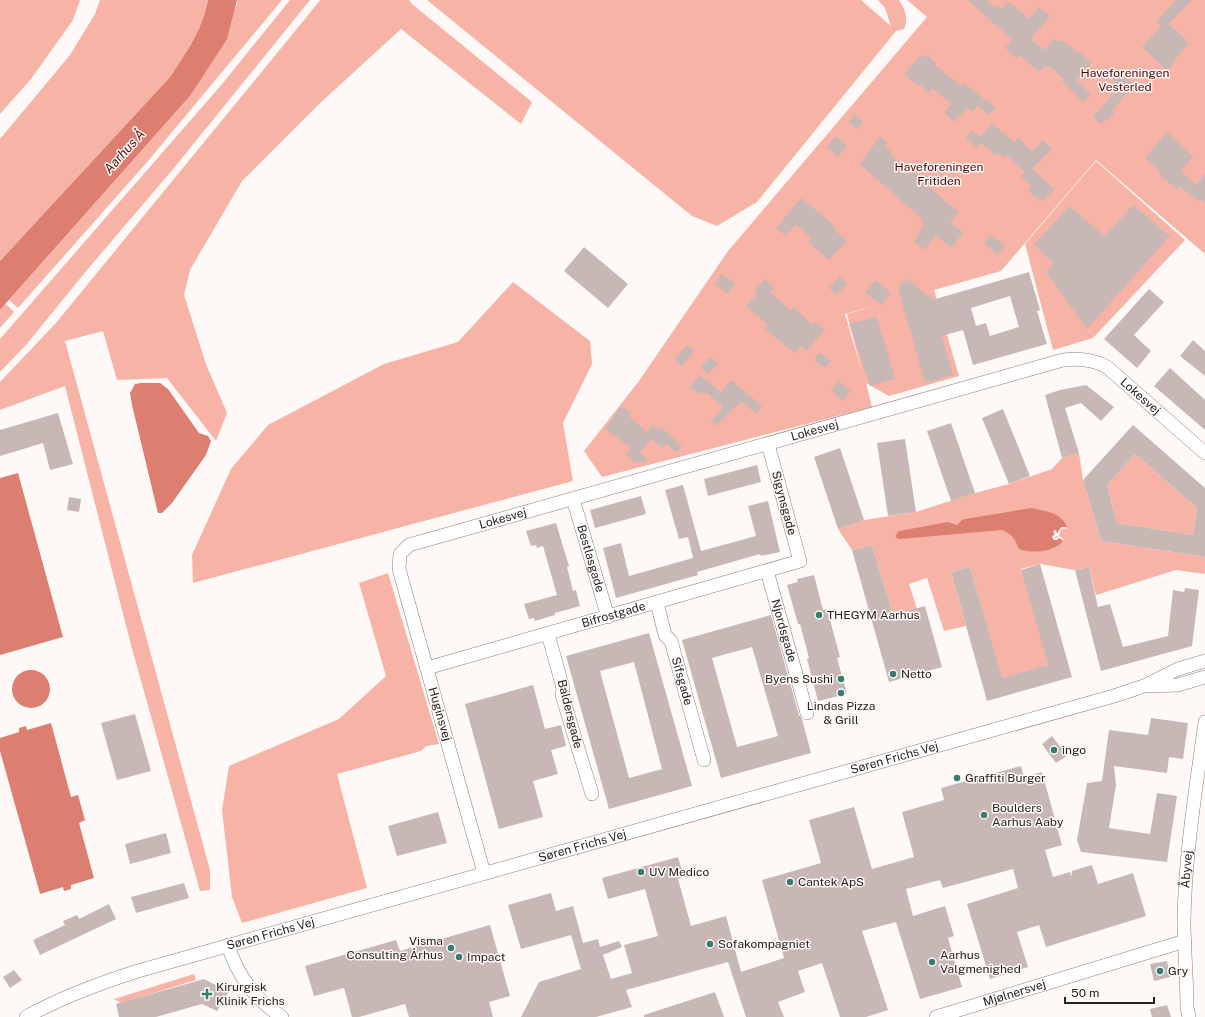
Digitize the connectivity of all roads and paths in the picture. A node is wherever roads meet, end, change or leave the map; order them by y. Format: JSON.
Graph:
{"nodes":[{"id":1,"x":768,"y":444,"type":"junction"},
{"id":2,"x":1205,"y":453,"type":"edge"},
{"id":3,"x":573,"y":500,"type":"junction"},
{"id":4,"x":400,"y":554,"type":"joint"},
{"id":5,"x":800,"y":562,"type":"joint"},
{"id":6,"x":767,"y":571,"type":"junction"},
{"id":7,"x":657,"y":603,"type":"junction"},
{"id":8,"x":608,"y":617,"type":"junction"},
{"id":9,"x":548,"y":634,"type":"junction"},
{"id":10,"x":1205,"y":661,"type":"edge"},
{"id":11,"x":427,"y":668,"type":"junction"},
{"id":12,"x":1205,"y":677,"type":"edge"},
{"id":13,"x":1144,"y":686,"type":"junction"},
{"id":14,"x":807,"y":713,"type":"dead end"},
{"id":15,"x":1205,"y":722,"type":"edge"},
{"id":16,"x":704,"y":760,"type":"dead end"},
{"id":17,"x":592,"y":794,"type":"dead end"},
{"id":18,"x":484,"y":873,"type":"junction"},
{"id":19,"x":1185,"y":941,"type":"junction"},
{"id":20,"x":228,"y":945,"type":"junction"},
{"id":21,"x":28,"y":1017,"type":"edge"},
{"id":22,"x":282,"y":1017,"type":"edge"},
{"id":23,"x":936,"y":1017,"type":"edge"},
{"id":24,"x":1189,"y":1017,"type":"edge"}],
"edges":[{"from":1,"to":2,"type":"street","name":"Lokesvej"},
{"from":1,"to":3,"type":"street","name":"Lokesvej"},
{"from":1,"to":5,"type":"street","name":"Sigynsgade"},
{"from":3,"to":4,"type":"street","name":"Lokesvej"},
{"from":3,"to":8,"type":"street","name":"Bestlasgade"},
{"from":4,"to":11,"type":"street","name":"Huginsvej"},
{"from":5,"to":6,"type":"street","name":"Bifrostgade"},
{"from":6,"to":7,"type":"street","name":"Bifrostgade"},
{"from":6,"to":14,"type":"street","name":"Njordsgade"},
{"from":7,"to":8,"type":"street","name":"Bifrostgade"},
{"from":7,"to":16,"type":"street","name":"Sifsgade"},
{"from":8,"to":9,"type":"street","name":"Bifrostgade"},
{"from":9,"to":11,"type":"street","name":"Bifrostgade"},
{"from":9,"to":17,"type":"street","name":"Baldersgade"},
{"from":10,"to":13,"type":"street","name":"Søren Frichs Vej"},
{"from":11,"to":18,"type":"street","name":"Huginsvej"},
{"from":12,"to":13,"type":"street","name":"Søren Frichs Vej"},
{"from":13,"to":18,"type":"street","name":"Søren Frichs Vej"},
{"from":15,"to":19,"type":"street","name":"Åbyvej"},
{"from":18,"to":20,"type":"street","name":"Søren Frichs Vej"},
{"from":19,"to":23,"type":"street","name":"Mjølnersvej"},
{"from":19,"to":24,"type":"street","name":"Åbyvej"},
{"from":20,"to":21,"type":"street","name":"Søren Frichs Vej"},
{"from":20,"to":22,"type":"street"}]}
